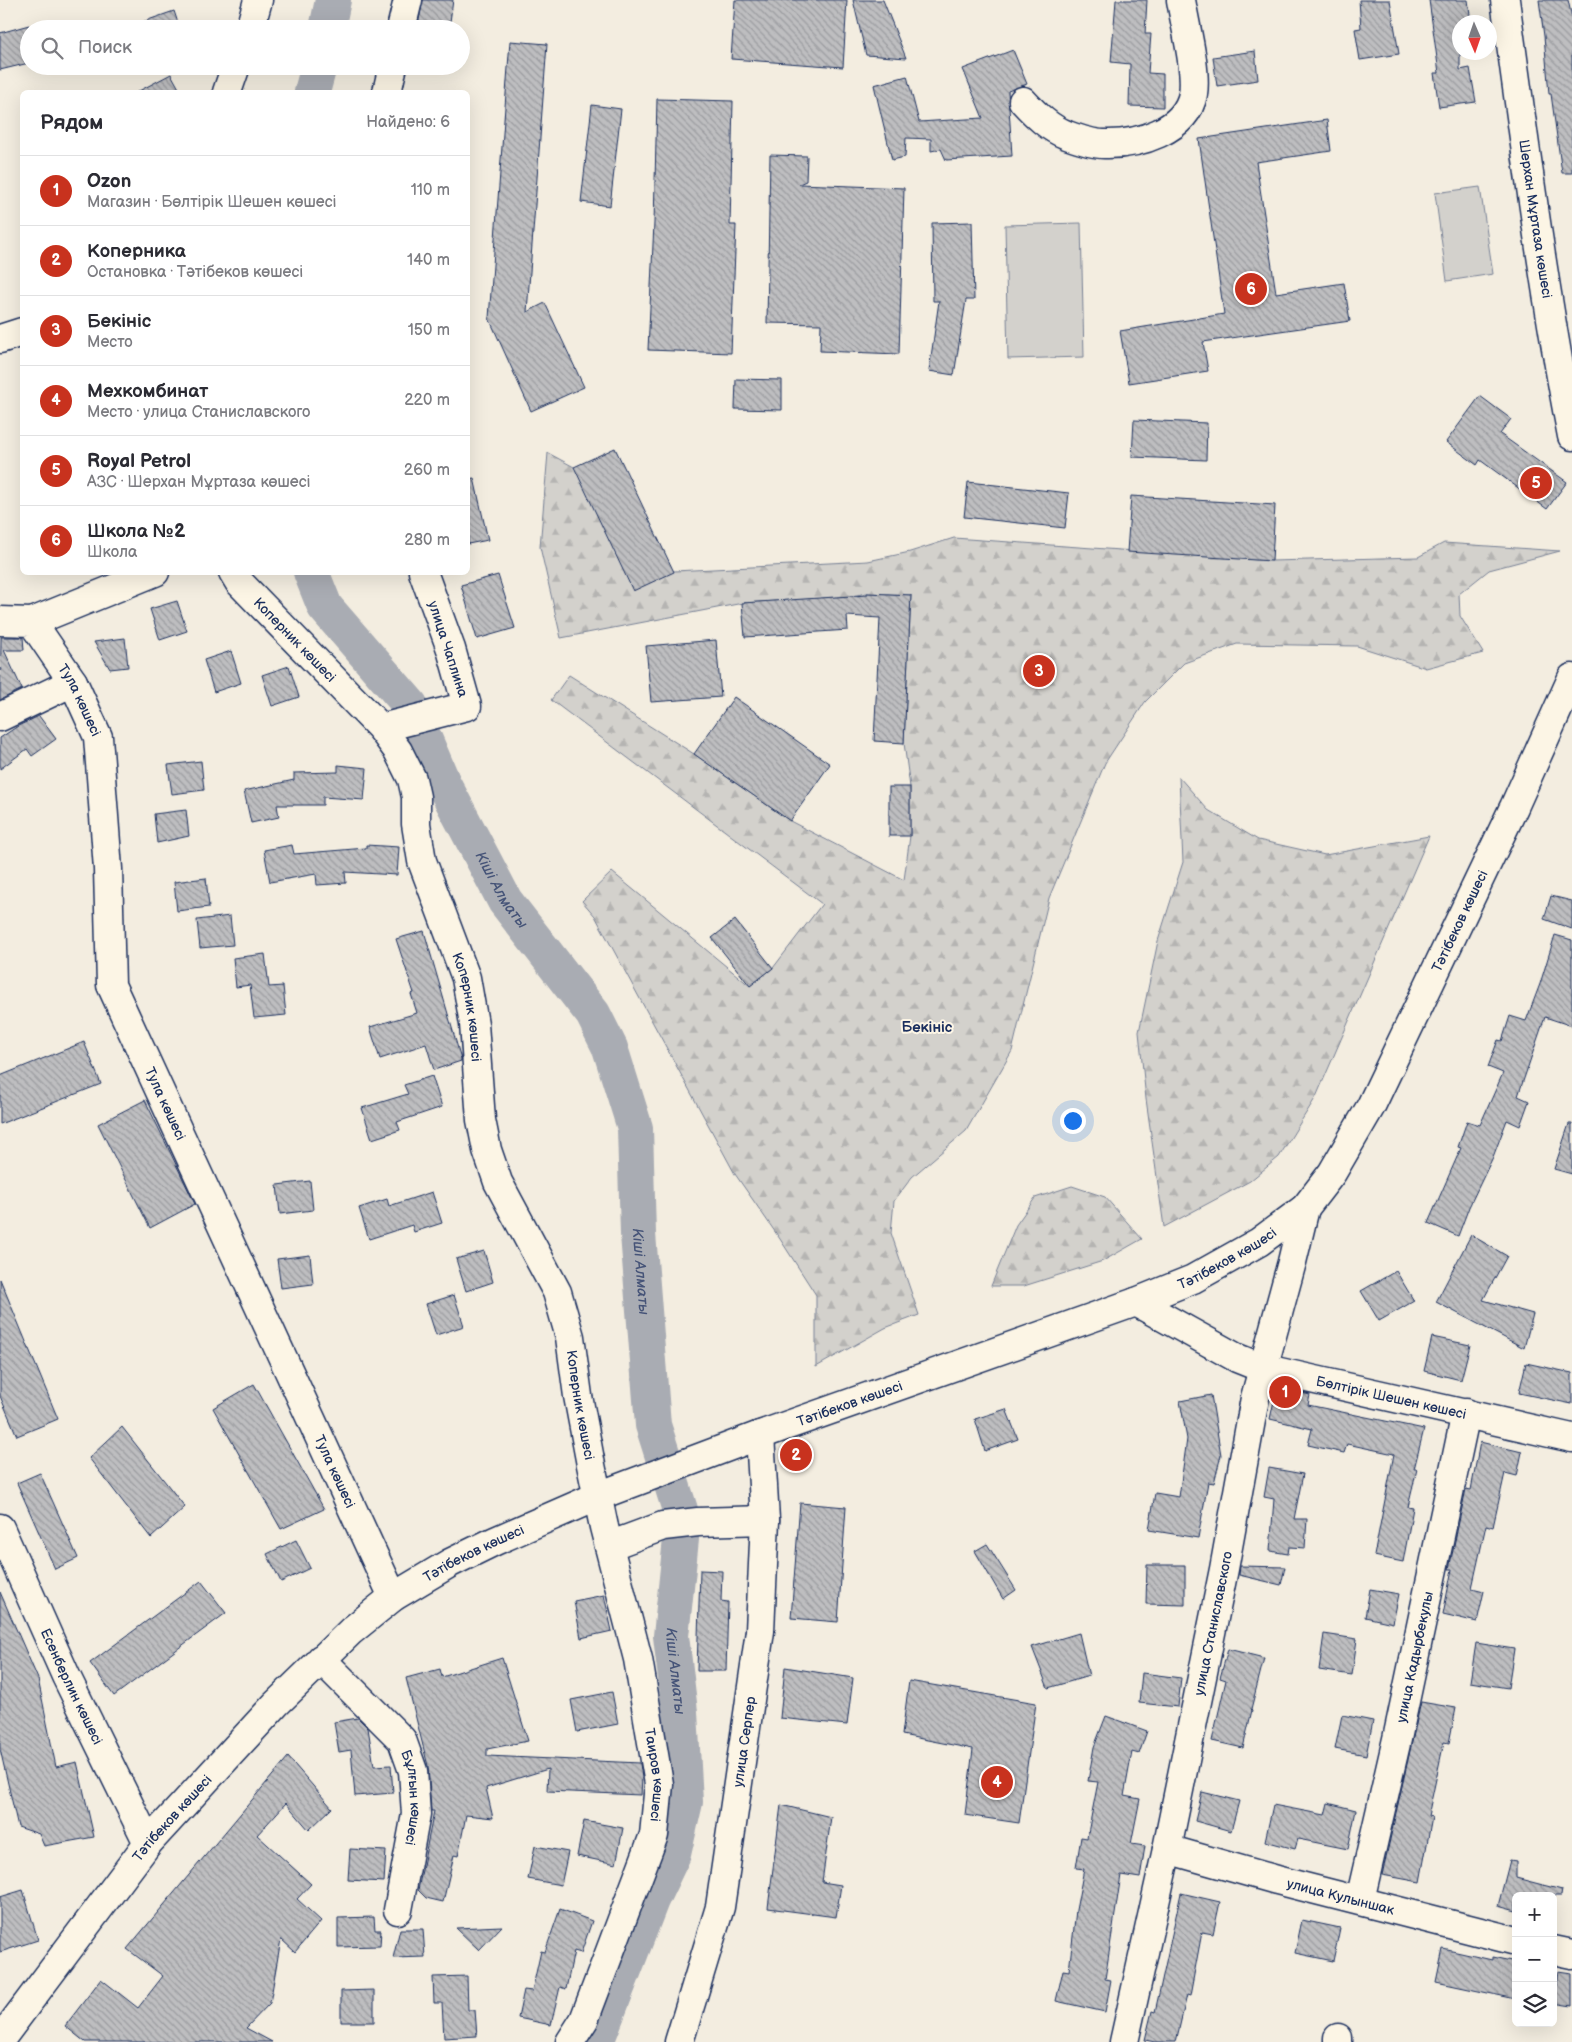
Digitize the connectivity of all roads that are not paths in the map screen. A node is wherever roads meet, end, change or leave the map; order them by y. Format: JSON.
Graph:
{"nodes":[{"id":1,"x":258,"y":0,"type":"edge"},
{"id":2,"x":408,"y":0,"type":"edge"},
{"id":3,"x":1181,"y":0,"type":"edge"},
{"id":4,"x":1505,"y":0,"type":"edge"},
{"id":5,"x":252,"y":20,"type":"edge"},
{"id":6,"x":403,"y":20,"type":"edge"},
{"id":7,"x":233,"y":75,"type":"edge"},
{"id":8,"x":390,"y":75,"type":"edge"},
{"id":9,"x":228,"y":90,"type":"edge"},
{"id":10,"x":386,"y":90,"type":"edge"},
{"id":11,"x":1023,"y":100,"type":"dead end"},
{"id":12,"x":20,"y":333,"type":"edge"},
{"id":13,"x":0,"y":339,"type":"edge"},
{"id":14,"x":1572,"y":436,"type":"edge"},
{"id":15,"x":148,"y":575,"type":"edge"},
{"id":16,"x":236,"y":575,"type":"edge"},
{"id":17,"x":424,"y":575,"type":"edge"},
{"id":18,"x":0,"y":621,"type":"edge"},
{"id":19,"x":32,"y":622,"type":"junction"},
{"id":20,"x":1572,"y":678,"type":"edge"},
{"id":21,"x":73,"y":682,"type":"junction"},
{"id":22,"x":0,"y":717,"type":"edge"},
{"id":23,"x":392,"y":725,"type":"junction"},
{"id":24,"x":1306,"y":1208,"type":"junction"},
{"id":25,"x":1136,"y":1302,"type":"junction"},
{"id":26,"x":1262,"y":1368,"type":"junction"},
{"id":27,"x":1466,"y":1413,"type":"junction"},
{"id":28,"x":760,"y":1435,"type":"junction"},
{"id":29,"x":1572,"y":1438,"type":"edge"},
{"id":30,"x":598,"y":1496,"type":"junction"},
{"id":31,"x":765,"y":1520,"type":"junction"},
{"id":32,"x":3,"y":1545,"type":"edge"},
{"id":33,"x":609,"y":1546,"type":"junction"},
{"id":34,"x":393,"y":1597,"type":"junction"},
{"id":35,"x":321,"y":1659,"type":"junction"},
{"id":36,"x":148,"y":1843,"type":"junction"},
{"id":37,"x":1167,"y":1849,"type":"junction"},
{"id":38,"x":1360,"y":1900,"type":"junction"},
{"id":39,"x":398,"y":1910,"type":"dead end"},
{"id":40,"x":1512,"y":1940,"type":"edge"},
{"id":41,"x":1557,"y":1951,"type":"edge"},
{"id":42,"x":1572,"y":1954,"type":"edge"},
{"id":43,"x":0,"y":2040,"type":"edge"},
{"id":44,"x":570,"y":2042,"type":"edge"},
{"id":45,"x":679,"y":2042,"type":"edge"},
{"id":46,"x":1124,"y":2042,"type":"edge"}],
"edges":[{"from":1,"to":5,"type":"street"},
{"from":2,"to":6,"type":"street"},
{"from":3,"to":11,"type":"street"},
{"from":4,"to":14,"type":"street","name":"Шерхан Мұртаза көшесі"},
{"from":7,"to":9,"type":"street"},
{"from":8,"to":10,"type":"street"},
{"from":12,"to":13,"type":"street"},
{"from":15,"to":19,"type":"street"},
{"from":16,"to":23,"type":"street","name":"Коперник көшесі"},
{"from":17,"to":23,"type":"street","name":"улица Чаплина"},
{"from":18,"to":19,"type":"street"},
{"from":19,"to":21,"type":"street","name":"Тула көшесі"},
{"from":20,"to":24,"type":"street","name":"Тәтібеков көшесі"},
{"from":21,"to":22,"type":"street"},
{"from":21,"to":34,"type":"street","name":"Тула көшесі"},
{"from":23,"to":30,"type":"street","name":"Коперник көшесі"},
{"from":24,"to":25,"type":"street","name":"Тәтібеков көшесі"},
{"from":24,"to":26,"type":"street","name":"улица Станиславского"},
{"from":25,"to":26,"type":"street","name":"Бөлтірік Шешен көшесі"},
{"from":25,"to":28,"type":"street","name":"Тәтібеков көшесі"},
{"from":26,"to":27,"type":"street","name":"Бөлтірік Шешен көшесі"},
{"from":26,"to":37,"type":"street","name":"улица Станиславского"},
{"from":27,"to":29,"type":"street","name":"Бөлтірік Шешен көшесі"},
{"from":27,"to":38,"type":"street","name":"улица Кадырбекулы"},
{"from":28,"to":30,"type":"street","name":"Тәтібеков көшесі"},
{"from":28,"to":31,"type":"street","name":"улица Серпер"},
{"from":30,"to":33,"type":"street","name":"Таиров көшесі"},
{"from":30,"to":34,"type":"street","name":"Тәтібеков көшесі"},
{"from":31,"to":33,"type":"street"},
{"from":31,"to":45,"type":"street","name":"улица Серпер"},
{"from":32,"to":36,"type":"street","name":"Есенберлин көшесі"},
{"from":33,"to":44,"type":"street","name":"Таиров көшесі"},
{"from":34,"to":35,"type":"street","name":"Тәтібеков көшесі"},
{"from":35,"to":36,"type":"street","name":"Тәтібеков көшесі"},
{"from":35,"to":39,"type":"street","name":"Бұлғын көшесі"},
{"from":36,"to":43,"type":"street","name":"Тәтібеков көшесі"},
{"from":37,"to":38,"type":"street","name":"улица Кулыншак"},
{"from":37,"to":46,"type":"street","name":"улица Станиславского"},
{"from":38,"to":40,"type":"street","name":"улица Кулыншак"},
{"from":41,"to":42,"type":"street"}]}
